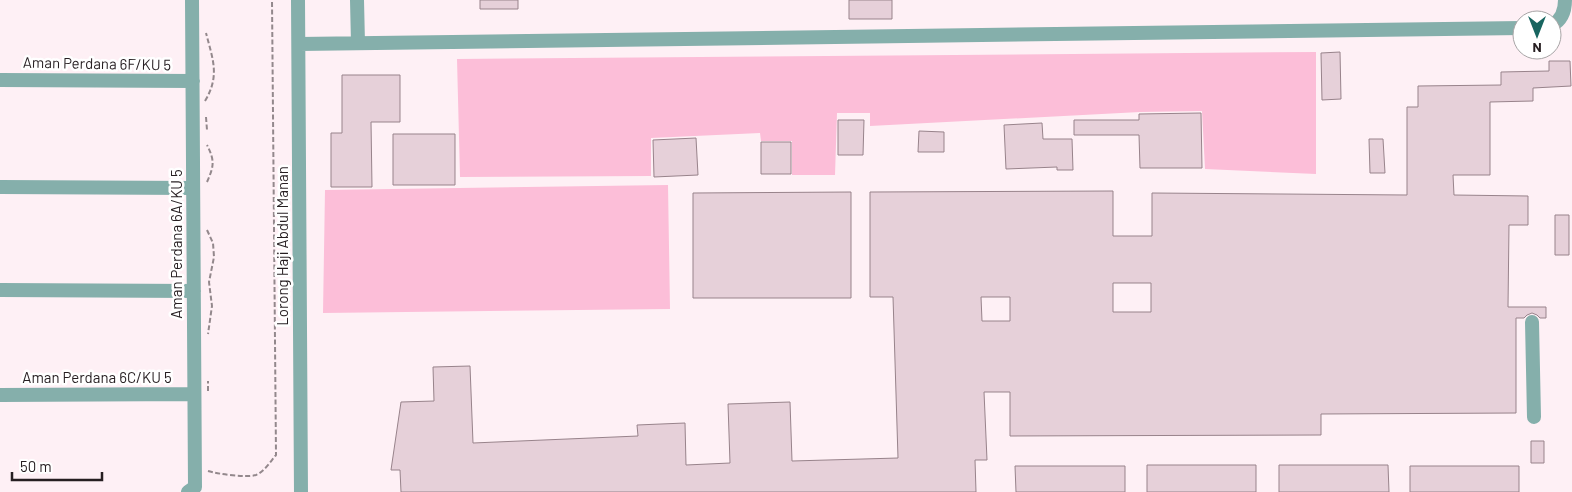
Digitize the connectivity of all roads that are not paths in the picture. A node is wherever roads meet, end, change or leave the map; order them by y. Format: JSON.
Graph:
{"nodes":[{"id":1,"x":192,"y":0,"type":"edge"},
{"id":2,"x":298,"y":0,"type":"edge"},
{"id":3,"x":357,"y":0,"type":"edge"},
{"id":4,"x":1565,"y":0,"type":"edge"},
{"id":5,"x":1562,"y":15,"type":"edge"},
{"id":6,"x":1512,"y":28,"type":"edge"},
{"id":7,"x":298,"y":44,"type":"junction"},
{"id":8,"x":358,"y":44,"type":"junction"},
{"id":9,"x":0,"y":80,"type":"edge"},
{"id":10,"x":193,"y":82,"type":"junction"},
{"id":11,"x":199,"y":186,"type":"junction"},
{"id":12,"x":0,"y":187,"type":"edge"},
{"id":13,"x":0,"y":290,"type":"edge"},
{"id":14,"x":194,"y":291,"type":"junction"},
{"id":15,"x":1532,"y":322,"type":"dead end"},
{"id":16,"x":201,"y":394,"type":"junction"},
{"id":17,"x":0,"y":395,"type":"edge"},
{"id":18,"x":1534,"y":418,"type":"dead end"},
{"id":19,"x":191,"y":490,"type":"edge"},
{"id":20,"x":301,"y":492,"type":"edge"}],
"edges":[{"from":1,"to":10,"type":"street","name":"Aman Perdana 6A/KU 5"},
{"from":2,"to":7,"type":"street","name":"Lorong Haji Abdul Manan"},
{"from":3,"to":8,"type":"street"},
{"from":4,"to":5,"type":"street"},
{"from":6,"to":8,"type":"street"},
{"from":7,"to":8,"type":"street"},
{"from":7,"to":20,"type":"street","name":"Lorong Haji Abdul Manan"},
{"from":9,"to":10,"type":"street","name":"Aman Perdana 6F/KU 5"},
{"from":10,"to":11,"type":"street","name":"Aman Perdana 6A/KU 5"},
{"from":11,"to":12,"type":"street"},
{"from":11,"to":14,"type":"street","name":"Aman Perdana 6A/KU 5"},
{"from":13,"to":14,"type":"street"},
{"from":14,"to":16,"type":"street","name":"Aman Perdana 6A/KU 5"},
{"from":15,"to":18,"type":"street"},
{"from":16,"to":17,"type":"street","name":"Aman Perdana 6C/KU 5"},
{"from":16,"to":19,"type":"street","name":"Aman Perdana 6A/KU 5"}]}
